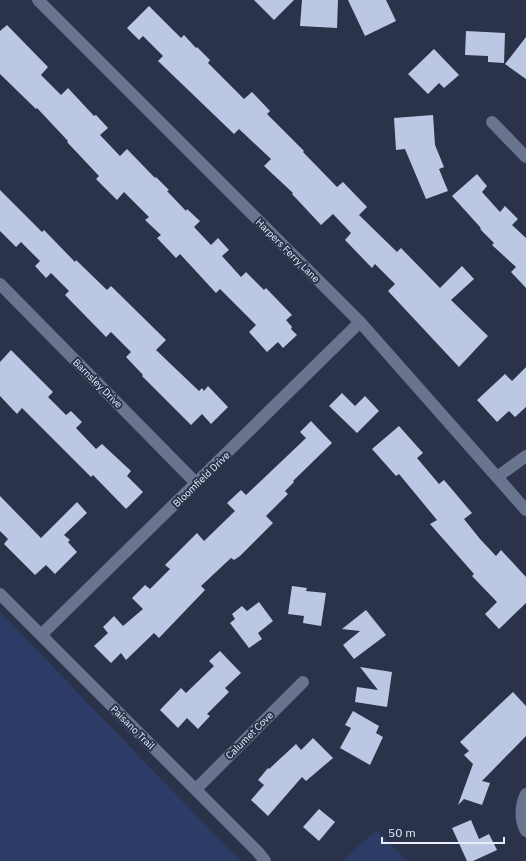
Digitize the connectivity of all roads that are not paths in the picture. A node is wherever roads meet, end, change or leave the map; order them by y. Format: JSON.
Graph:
{"nodes":[{"id":1,"x":38,"y":0,"type":"edge"},
{"id":2,"x":492,"y":122,"type":"dead end"},
{"id":3,"x":526,"y":157,"type":"edge"},
{"id":4,"x":0,"y":284,"type":"edge"},
{"id":5,"x":360,"y":322,"type":"junction"},
{"id":6,"x":526,"y":456,"type":"edge"},
{"id":7,"x":497,"y":477,"type":"junction"},
{"id":8,"x":196,"y":483,"type":"junction"},
{"id":9,"x":526,"y":510,"type":"edge"},
{"id":10,"x":0,"y":594,"type":"edge"},
{"id":11,"x":40,"y":635,"type":"junction"},
{"id":12,"x":303,"y":682,"type":"dead end"},
{"id":13,"x":196,"y":789,"type":"junction"},
{"id":14,"x":526,"y":794,"type":"edge"},
{"id":15,"x":526,"y":831,"type":"edge"},
{"id":16,"x":265,"y":861,"type":"edge"}],
"edges":[{"from":1,"to":5,"type":"street","name":"Harpers Ferry Lane"},
{"from":2,"to":3,"type":"street"},
{"from":4,"to":8,"type":"street","name":"Barnsley Drive"},
{"from":5,"to":7,"type":"street","name":"Harpers Ferry Lane"},
{"from":5,"to":8,"type":"street","name":"Bloomfield Drive"},
{"from":6,"to":7,"type":"street"},
{"from":7,"to":9,"type":"street","name":"Harpers Ferry Lane"},
{"from":8,"to":11,"type":"street","name":"Bloomfield Drive"},
{"from":10,"to":11,"type":"street","name":"Paisano Trail"},
{"from":11,"to":13,"type":"street","name":"Paisano Trail"},
{"from":12,"to":13,"type":"street","name":"Calumet Cove"},
{"from":13,"to":16,"type":"street","name":"Paisano Trail"},
{"from":14,"to":15,"type":"street"}]}
